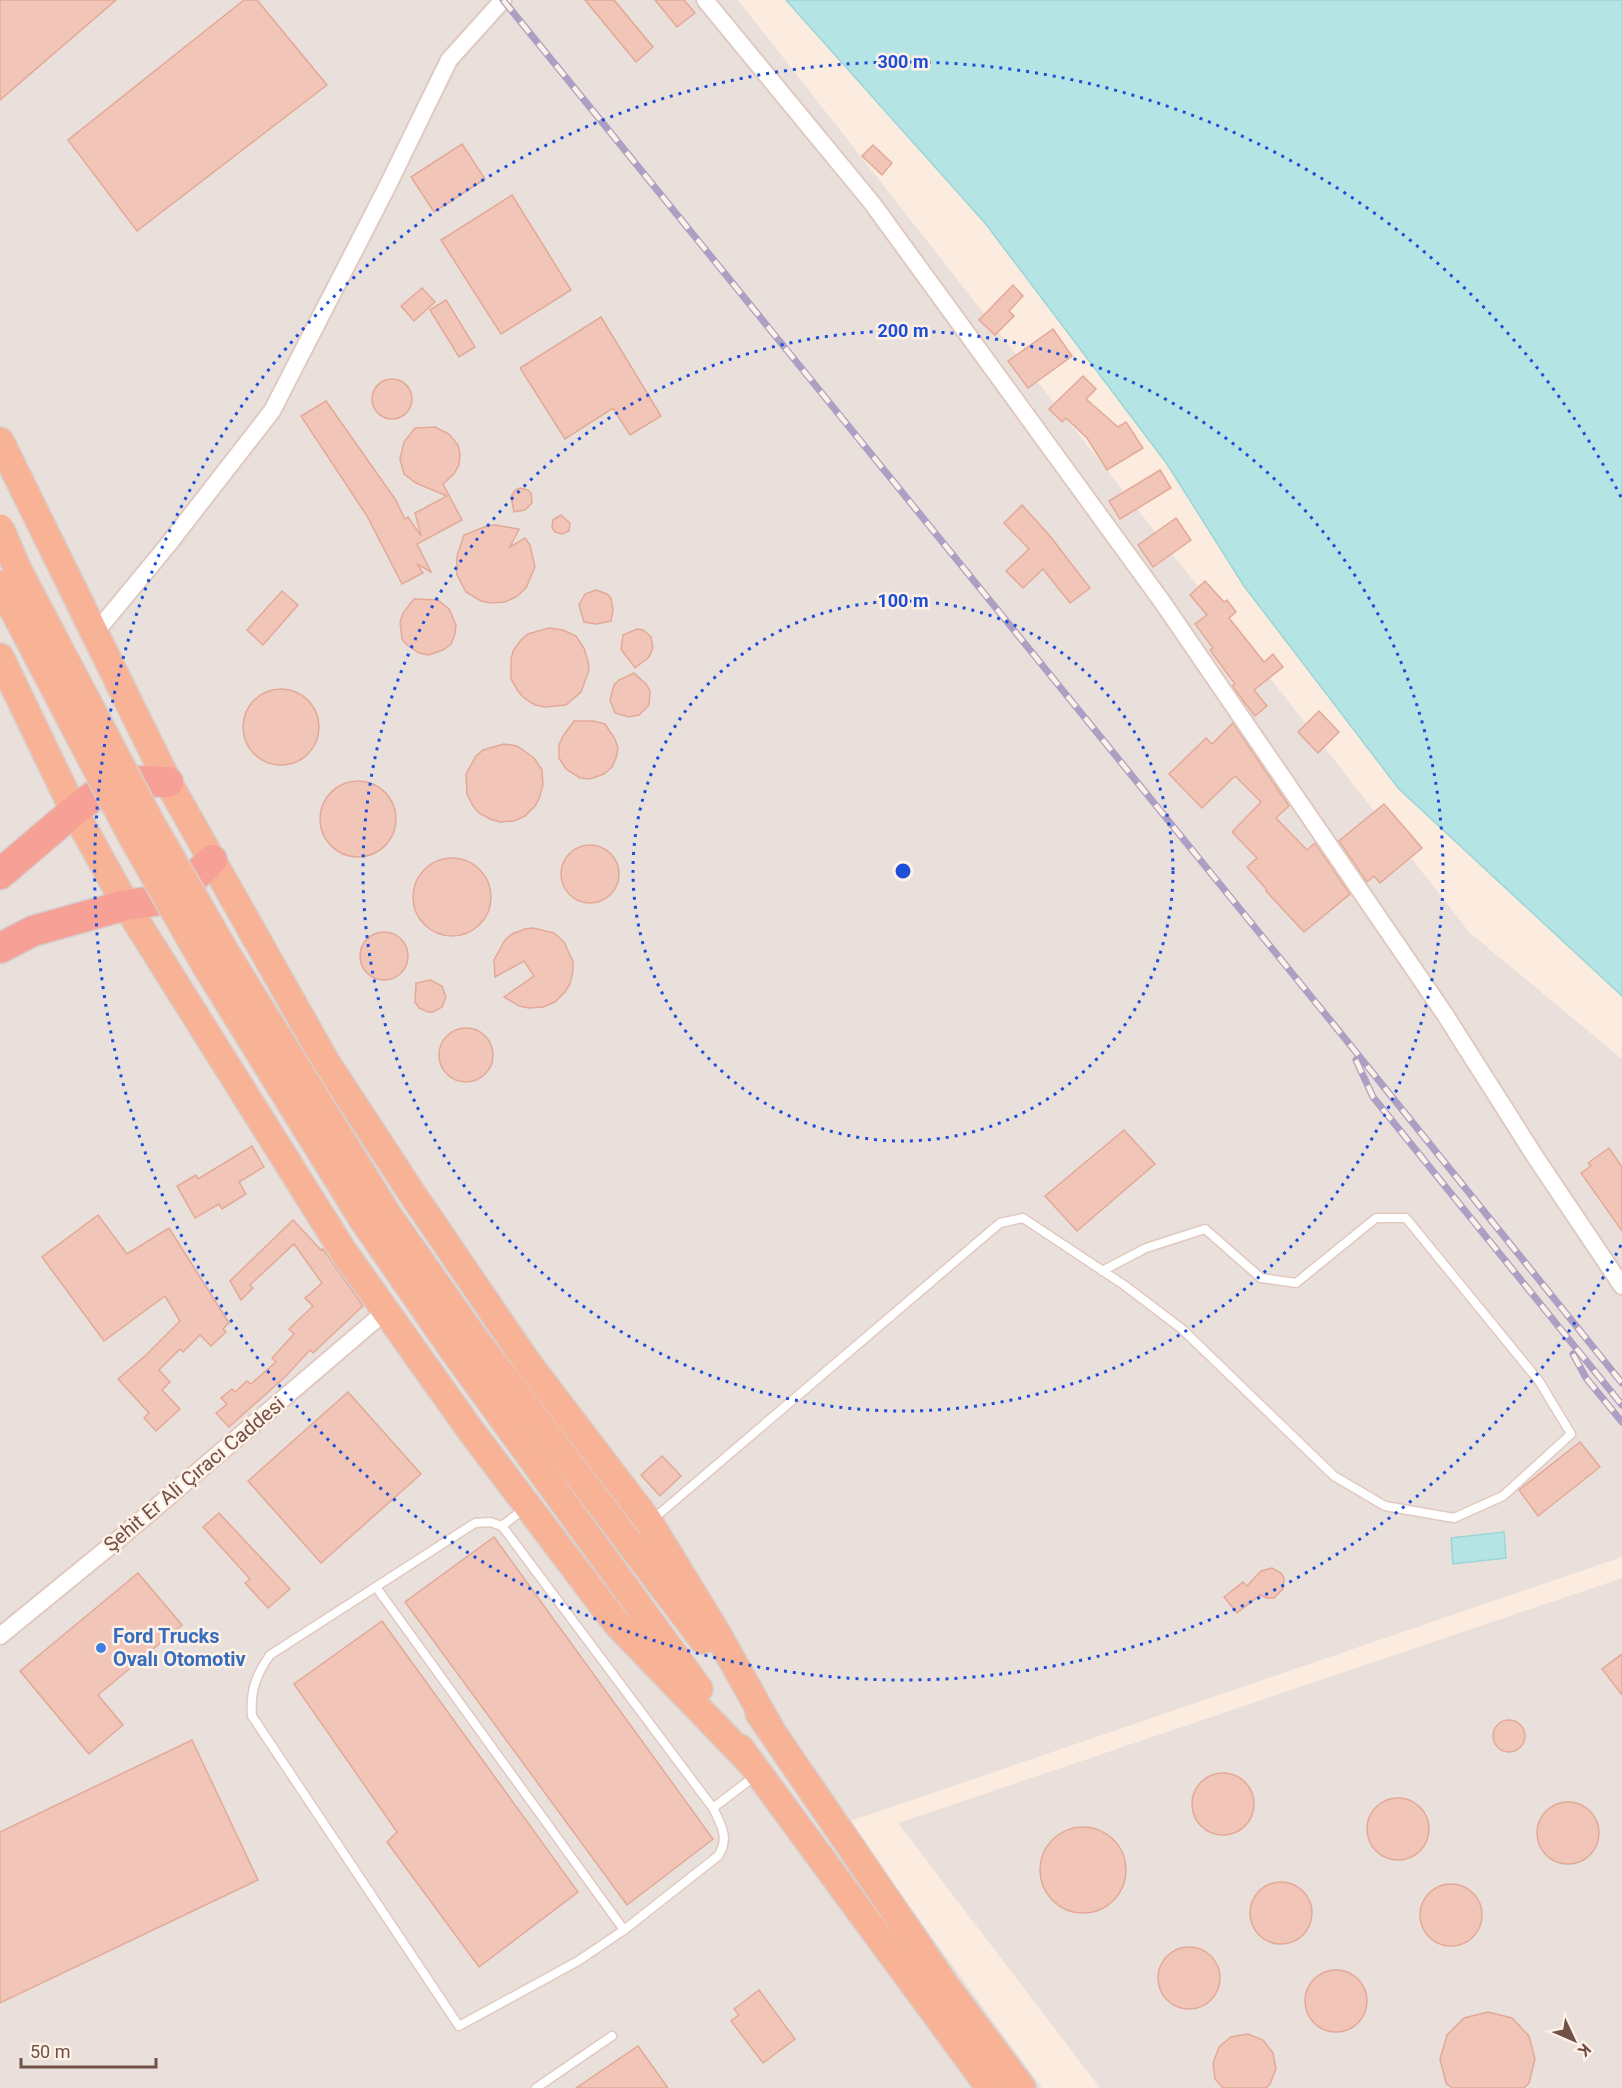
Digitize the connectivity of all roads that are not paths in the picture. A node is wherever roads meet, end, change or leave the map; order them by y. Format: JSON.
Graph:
{"nodes":[{"id":1,"x":503,"y":0,"type":"edge"},
{"id":2,"x":705,"y":0,"type":"edge"},
{"id":3,"x":0,"y":441,"type":"edge"},
{"id":4,"x":0,"y":528,"type":"edge"},
{"id":5,"x":0,"y":584,"type":"edge"},
{"id":6,"x":96,"y":632,"type":"junction"},
{"id":7,"x":0,"y":657,"type":"edge"},
{"id":8,"x":168,"y":782,"type":"junction"},
{"id":9,"x":74,"y":811,"type":"junction"},
{"id":10,"x":212,"y":861,"type":"junction"},
{"id":11,"x":0,"y":874,"type":"edge"},
{"id":12,"x":126,"y":905,"type":"junction"},
{"id":13,"x":0,"y":948,"type":"edge"},
{"id":14,"x":1102,"y":1271,"type":"junction"},
{"id":15,"x":1622,"y":1286,"type":"edge"},
{"id":16,"x":387,"y":1310,"type":"junction"},
{"id":17,"x":464,"y":1344,"type":"junction"},
{"id":18,"x":528,"y":1506,"type":"junction"},
{"id":19,"x":649,"y":1522,"type":"junction"},
{"id":20,"x":502,"y":1526,"type":"junction"},
{"id":21,"x":376,"y":1587,"type":"junction"},
{"id":22,"x":0,"y":1636,"type":"edge"},
{"id":23,"x":770,"y":1728,"type":"junction"},
{"id":24,"x":754,"y":1768,"type":"junction"},
{"id":25,"x":713,"y":1808,"type":"junction"},
{"id":26,"x":624,"y":1930,"type":"junction"},
{"id":27,"x":612,"y":2036,"type":"dead end"},
{"id":28,"x":536,"y":2088,"type":"edge"},
{"id":29,"x":990,"y":2088,"type":"edge"},
{"id":30,"x":1022,"y":2088,"type":"edge"}],
"edges":[{"from":1,"to":6,"type":"street"},
{"from":2,"to":15,"type":"street"},
{"from":3,"to":6,"type":"highway"},
{"from":4,"to":17,"type":"highway","bridge":true},
{"from":5,"to":17,"type":"highway","bridge":true},
{"from":6,"to":8,"type":"highway"},
{"from":7,"to":9,"type":"highway"},
{"from":8,"to":9,"type":"highway"},
{"from":8,"to":10,"type":"highway"},
{"from":9,"to":11,"type":"highway"},
{"from":9,"to":12,"type":"highway"},
{"from":10,"to":12,"type":"highway"},
{"from":10,"to":19,"type":"highway"},
{"from":12,"to":13,"type":"highway"},
{"from":12,"to":16,"type":"highway"},
{"from":14,"to":14,"type":"lane"},
{"from":14,"to":19,"type":"lane"},
{"from":16,"to":18,"type":"highway"},
{"from":16,"to":22,"type":"street","name":"Şehit Er Ali Çıracı Caddesi"},
{"from":17,"to":23,"type":"highway"},
{"from":17,"to":24,"type":"highway"},
{"from":18,"to":20,"type":"lane"},
{"from":18,"to":24,"type":"highway"},
{"from":19,"to":23,"type":"highway"},
{"from":20,"to":21,"type":"lane"},
{"from":20,"to":25,"type":"lane"},
{"from":21,"to":26,"type":"lane"},
{"from":21,"to":26,"type":"lane"},
{"from":23,"to":30,"type":"highway"},
{"from":24,"to":25,"type":"lane"},
{"from":24,"to":29,"type":"highway"},
{"from":25,"to":26,"type":"lane"},
{"from":27,"to":28,"type":"lane"}]}
